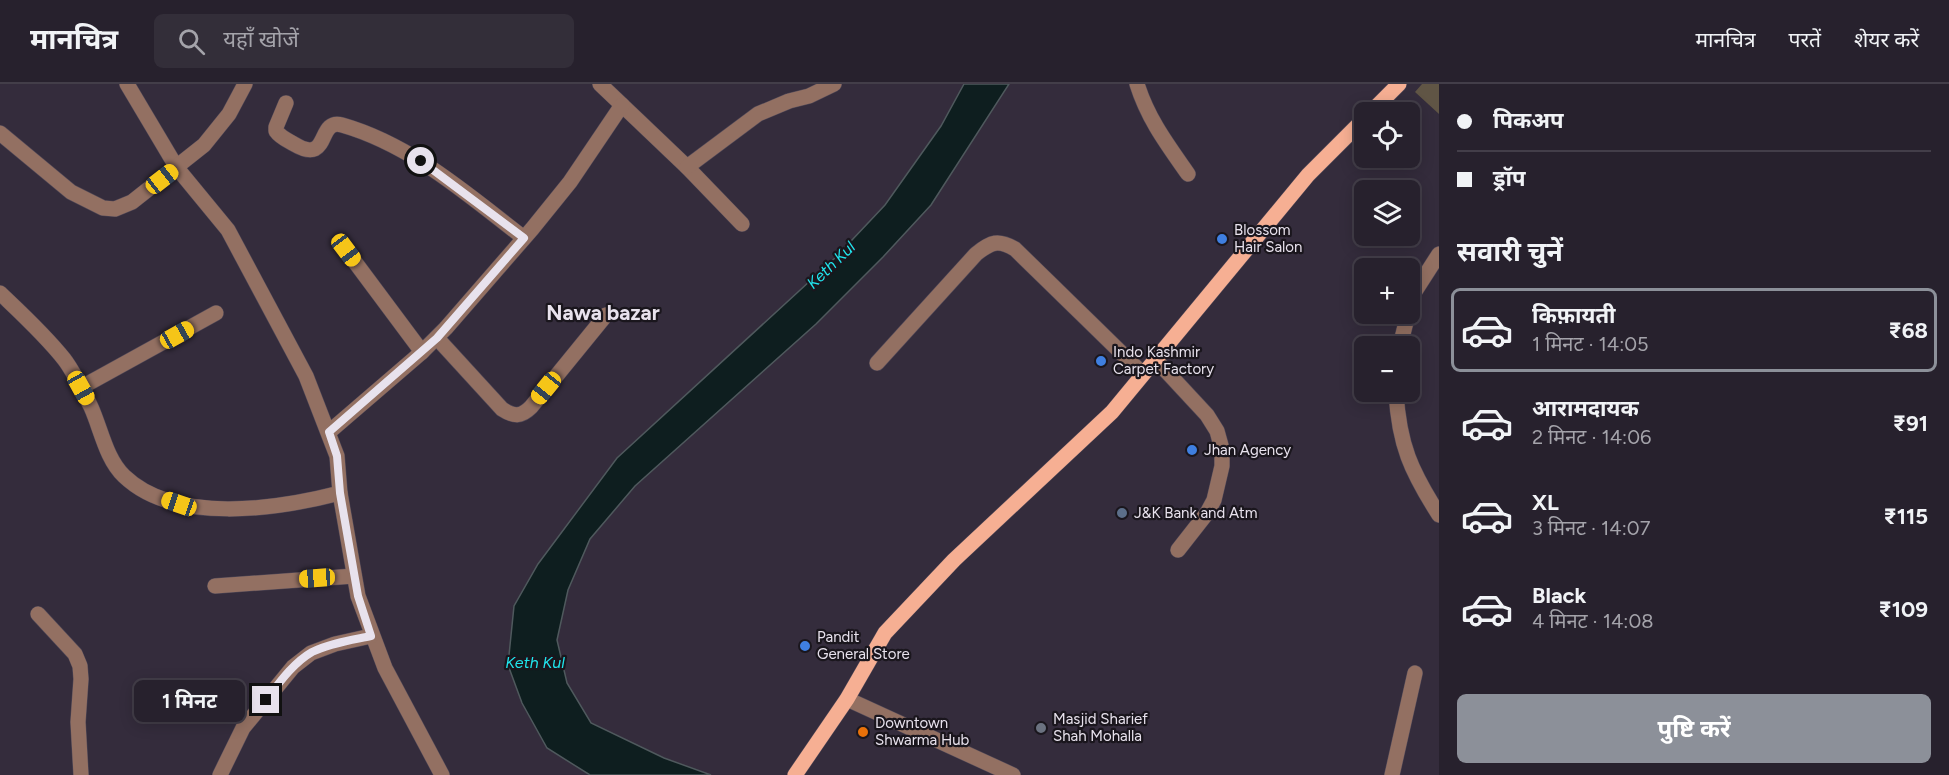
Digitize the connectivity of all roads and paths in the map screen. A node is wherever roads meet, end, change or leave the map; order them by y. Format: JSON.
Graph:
{"nodes":[{"id":1,"x":127,"y":84,"type":"edge"},
{"id":2,"x":245,"y":84,"type":"edge"},
{"id":3,"x":600,"y":84,"type":"edge"},
{"id":4,"x":834,"y":84,"type":"edge"},
{"id":5,"x":1137,"y":84,"type":"edge"},
{"id":6,"x":1399,"y":84,"type":"edge"},
{"id":7,"x":1381,"y":102,"type":"edge"},
{"id":8,"x":286,"y":104,"type":"dead end"},
{"id":9,"x":622,"y":105,"type":"junction"},
{"id":10,"x":1354,"y":129,"type":"edge"},
{"id":11,"x":0,"y":133,"type":"edge"},
{"id":12,"x":687,"y":167,"type":"junction"},
{"id":13,"x":177,"y":168,"type":"junction"},
{"id":14,"x":1188,"y":174,"type":"dead end"},
{"id":15,"x":742,"y":224,"type":"dead end"},
{"id":16,"x":524,"y":238,"type":"junction"},
{"id":17,"x":346,"y":250,"type":"dead end"},
{"id":18,"x":1439,"y":254,"type":"edge"},
{"id":19,"x":1420,"y":284,"type":"edge"},
{"id":20,"x":0,"y":293,"type":"edge"},
{"id":21,"x":216,"y":313,"type":"dead end"},
{"id":22,"x":606,"y":315,"type":"dead end"},
{"id":23,"x":437,"y":338,"type":"junction"},
{"id":24,"x":422,"y":352,"type":"junction"},
{"id":25,"x":1155,"y":359,"type":"junction"},
{"id":26,"x":877,"y":363,"type":"dead end"},
{"id":27,"x":1143,"y":374,"type":"junction"},
{"id":28,"x":81,"y":388,"type":"junction"},
{"id":29,"x":1397,"y":402,"type":"edge"},
{"id":30,"x":329,"y":432,"type":"junction"},
{"id":31,"x":340,"y":493,"type":"junction"},
{"id":32,"x":1439,"y":515,"type":"edge"},
{"id":33,"x":1178,"y":550,"type":"dead end"},
{"id":34,"x":354,"y":576,"type":"junction"},
{"id":35,"x":214,"y":586,"type":"dead end"},
{"id":36,"x":38,"y":614,"type":"dead end"},
{"id":37,"x":371,"y":636,"type":"junction"},
{"id":38,"x":1415,"y":673,"type":"dead end"},
{"id":39,"x":847,"y":699,"type":"junction"},
{"id":40,"x":81,"y":775,"type":"edge"},
{"id":41,"x":220,"y":775,"type":"edge"},
{"id":42,"x":442,"y":775,"type":"edge"},
{"id":43,"x":795,"y":775,"type":"edge"},
{"id":44,"x":1013,"y":775,"type":"edge"},
{"id":45,"x":1392,"y":775,"type":"edge"}],
"edges":[{"from":1,"to":13,"type":"street"},
{"from":2,"to":13,"type":"street"},
{"from":3,"to":9,"type":"street"},
{"from":4,"to":12,"type":"street"},
{"from":5,"to":14,"type":"street"},
{"from":6,"to":7,"type":"main road"},
{"from":8,"to":16,"type":"street"},
{"from":9,"to":12,"type":"street"},
{"from":9,"to":16,"type":"street"},
{"from":10,"to":25,"type":"main road"},
{"from":11,"to":13,"type":"street"},
{"from":12,"to":15,"type":"street"},
{"from":13,"to":30,"type":"street"},
{"from":16,"to":23,"type":"street"},
{"from":17,"to":24,"type":"street"},
{"from":18,"to":19,"type":"street"},
{"from":20,"to":28,"type":"street"},
{"from":21,"to":28,"type":"street"},
{"from":22,"to":23,"type":"street"},
{"from":23,"to":24,"type":"street"},
{"from":24,"to":30,"type":"street"},
{"from":25,"to":27,"type":"main road"},
{"from":25,"to":33,"type":"street"},
{"from":26,"to":27,"type":"street"},
{"from":27,"to":39,"type":"main road"},
{"from":28,"to":31,"type":"street"},
{"from":29,"to":32,"type":"street"},
{"from":30,"to":31,"type":"street"},
{"from":31,"to":34,"type":"street"},
{"from":34,"to":35,"type":"street"},
{"from":34,"to":37,"type":"street"},
{"from":36,"to":40,"type":"street"},
{"from":37,"to":41,"type":"street"},
{"from":37,"to":42,"type":"street"},
{"from":38,"to":45,"type":"street"},
{"from":39,"to":43,"type":"main road"},
{"from":39,"to":44,"type":"street"}]}
